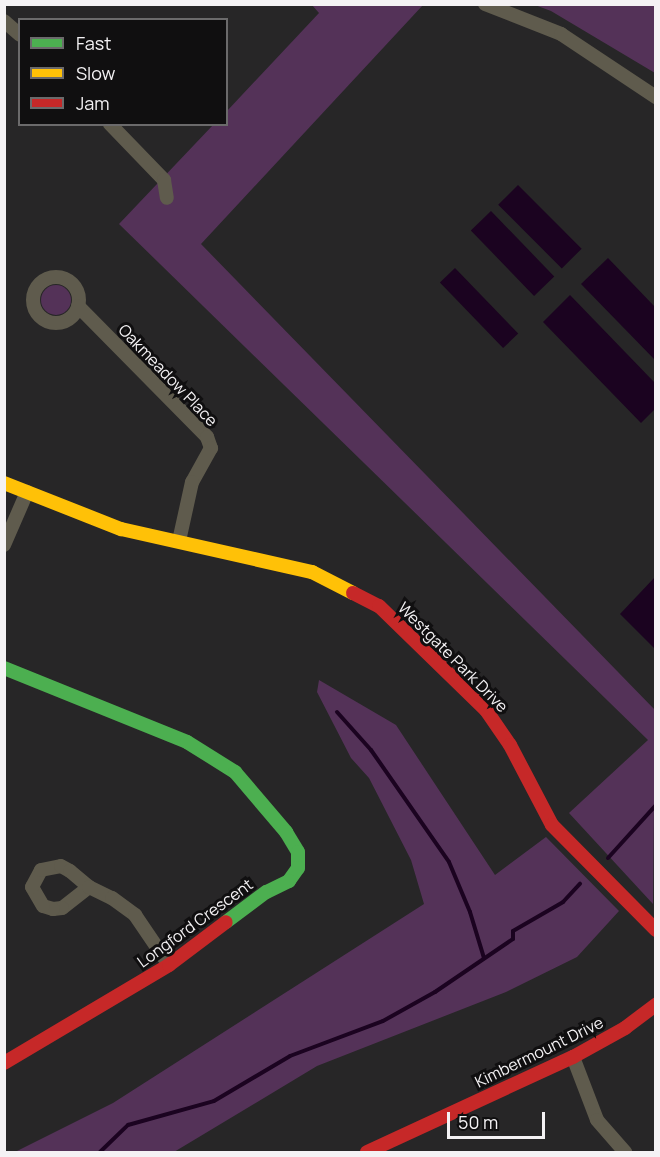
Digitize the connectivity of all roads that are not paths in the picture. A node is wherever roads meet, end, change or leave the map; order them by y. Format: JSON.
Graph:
{"nodes":[{"id":1,"x":485,"y":4,"type":"edge"},
{"id":2,"x":4,"y":21,"type":"edge"},
{"id":3,"x":18,"y":33,"type":"edge"},
{"id":4,"x":656,"y":97,"type":"edge"},
{"id":5,"x":112,"y":126,"type":"edge"},
{"id":6,"x":168,"y":198,"type":"dead end"},
{"id":7,"x":78,"y":306,"type":"dead end"},
{"id":8,"x":4,"y":483,"type":"edge"},
{"id":9,"x":27,"y":492,"type":"junction"},
{"id":10,"x":179,"y":542,"type":"junction"},
{"id":11,"x":4,"y":545,"type":"edge"},
{"id":12,"x":4,"y":668,"type":"edge"},
{"id":13,"x":89,"y":888,"type":"dead end"},
{"id":14,"x":656,"y":930,"type":"edge"},
{"id":15,"x":169,"y":965,"type":"junction"},
{"id":16,"x":656,"y":1005,"type":"edge"},
{"id":17,"x":573,"y":1057,"type":"junction"},
{"id":18,"x":4,"y":1063,"type":"edge"},
{"id":19,"x":367,"y":1152,"type":"edge"},
{"id":20,"x":625,"y":1152,"type":"edge"}],
"edges":[{"from":1,"to":4,"type":"street"},
{"from":2,"to":3,"type":"street"},
{"from":5,"to":6,"type":"street"},
{"from":7,"to":10,"type":"street","name":"Oakmeadow Place"},
{"from":8,"to":9,"type":"street","name":"Westgate Park Drive"},
{"from":9,"to":10,"type":"street","name":"Westgate Park Drive"},
{"from":9,"to":11,"type":"street"},
{"from":10,"to":14,"type":"street","name":"Westgate Park Drive"},
{"from":12,"to":15,"type":"street","name":"Longford Crescent"},
{"from":13,"to":15,"type":"street"},
{"from":15,"to":18,"type":"street","name":"Longford Crescent"},
{"from":16,"to":17,"type":"street","name":"Kimbermount Drive"},
{"from":17,"to":19,"type":"street","name":"Kimbermount Drive"},
{"from":17,"to":20,"type":"street"}]}
